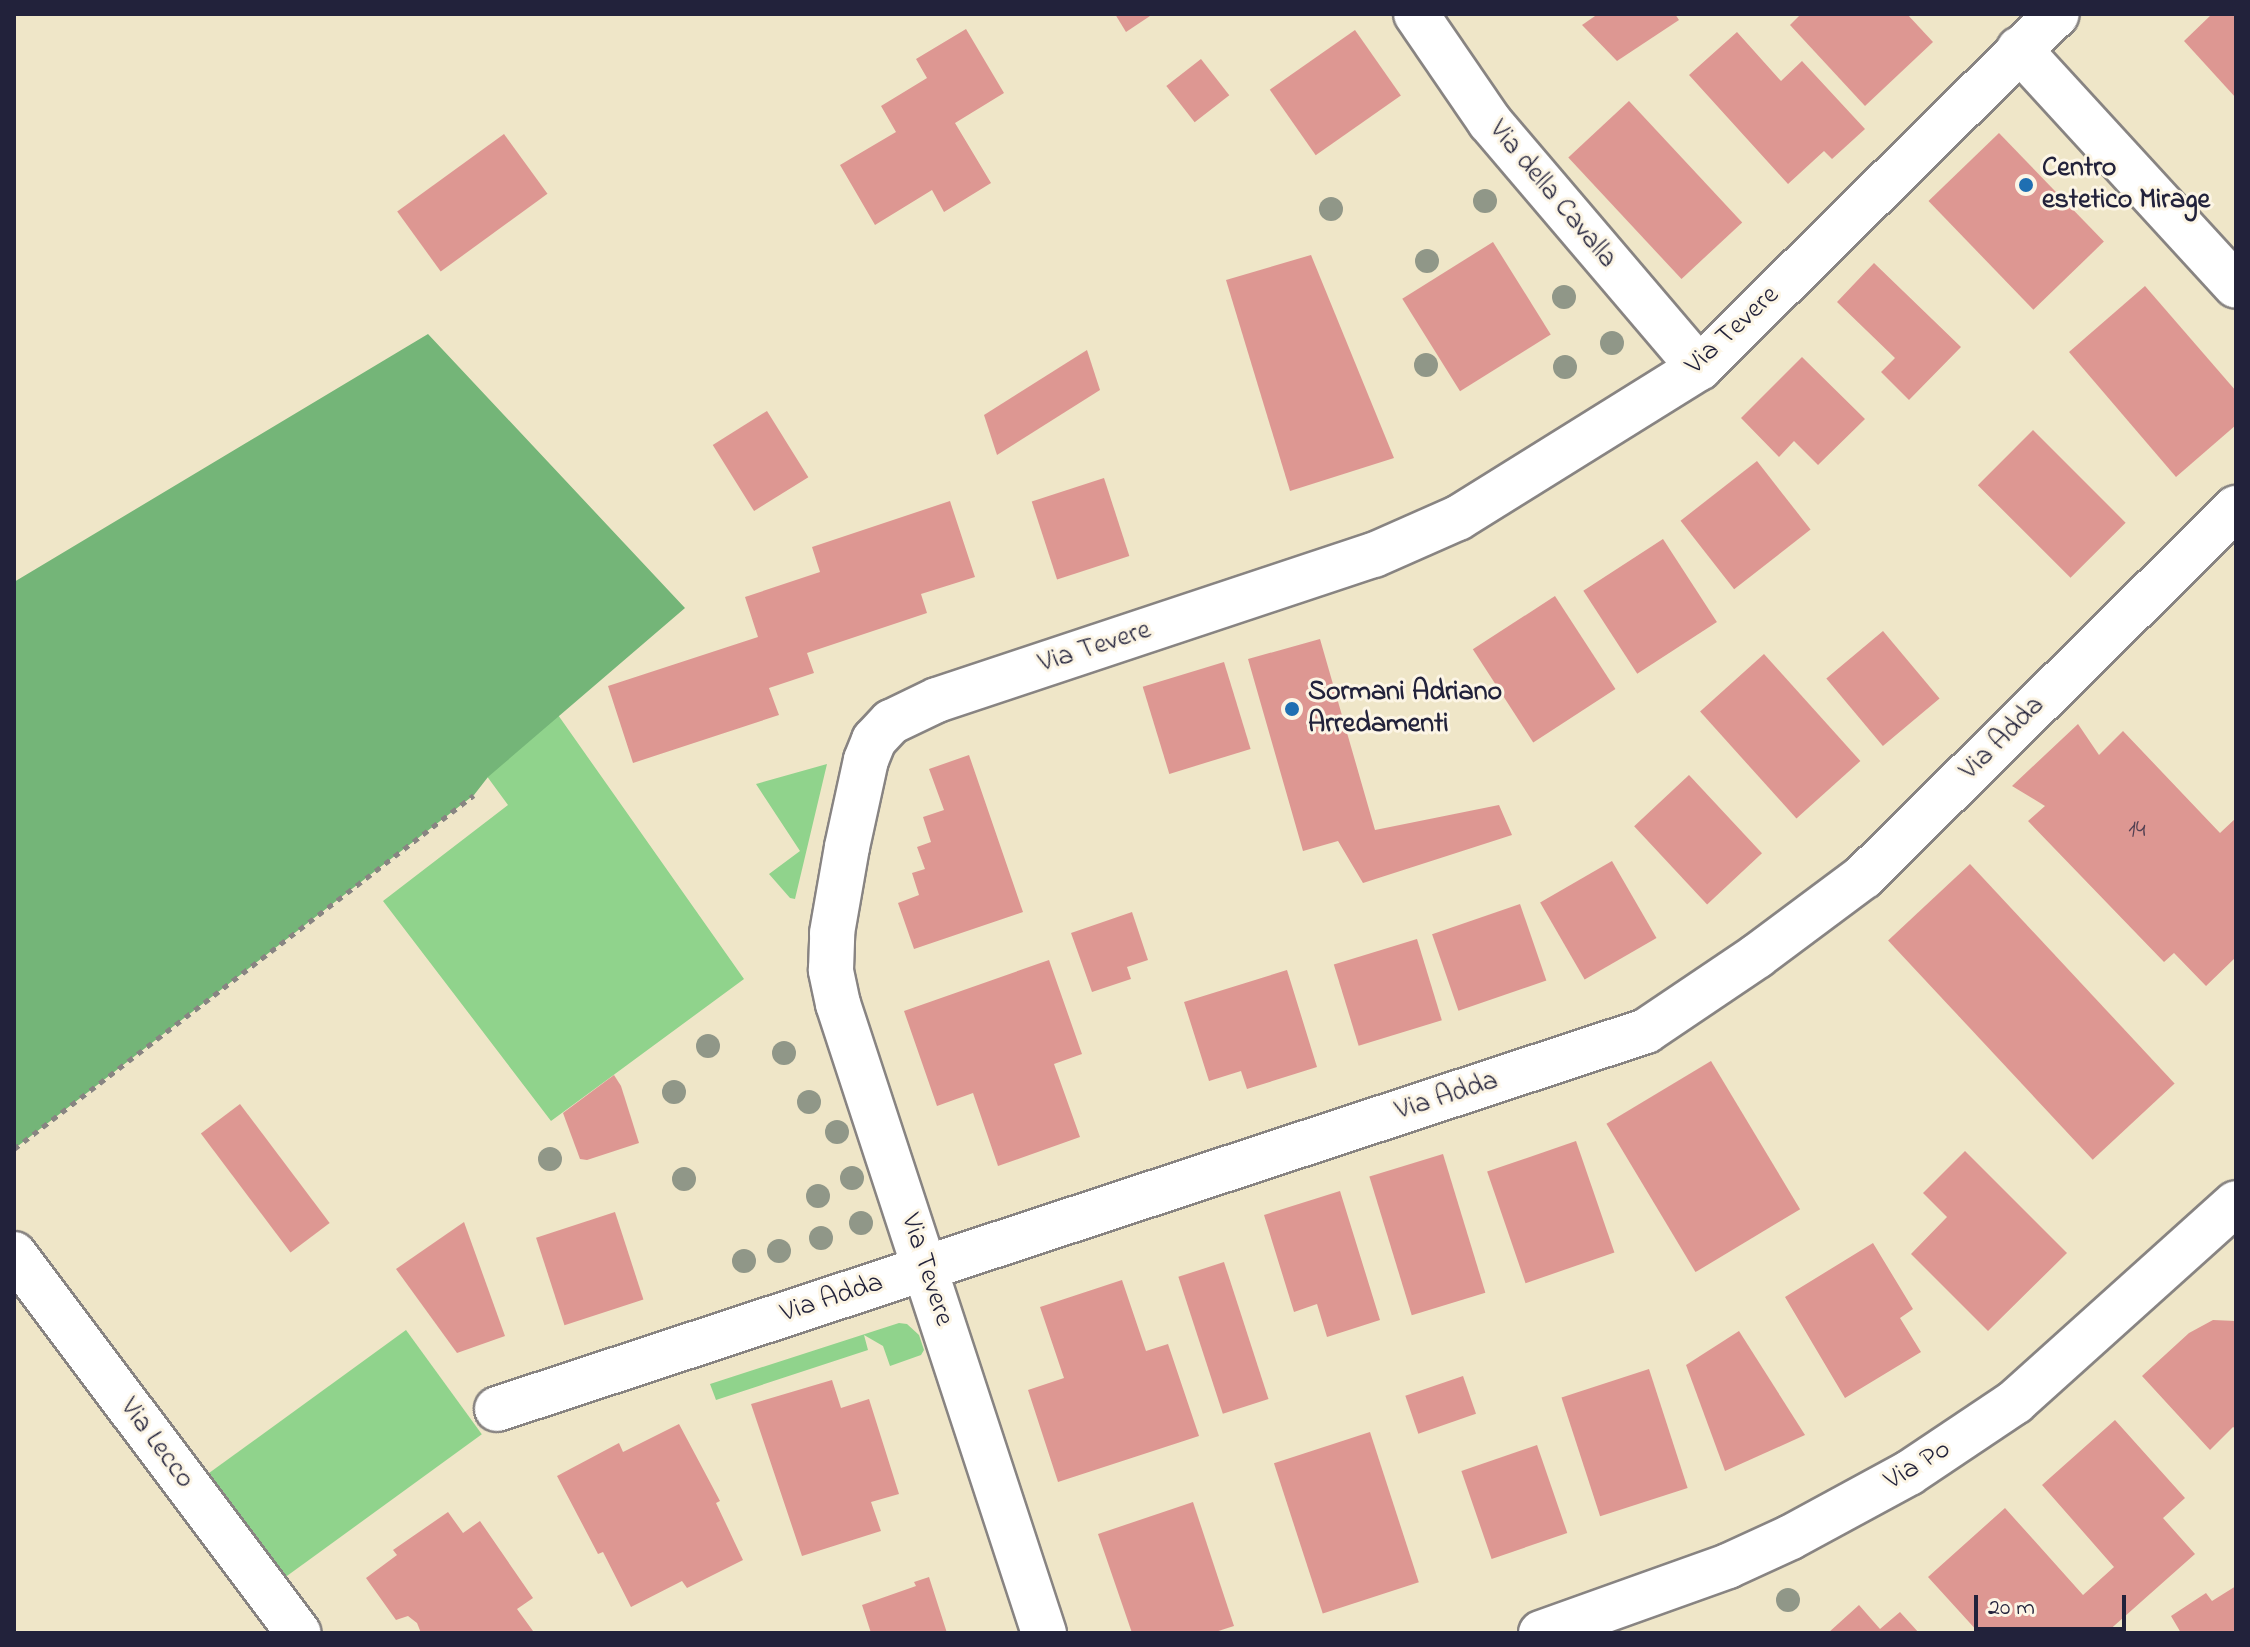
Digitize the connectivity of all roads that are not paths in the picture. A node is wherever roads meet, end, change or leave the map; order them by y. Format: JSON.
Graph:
{"nodes":[{"id":1,"x":1416,"y":14,"type":"edge"},
{"id":2,"x":2035,"y":27,"type":"edge"},
{"id":3,"x":2236,"y":286,"type":"edge"},
{"id":4,"x":1699,"y":368,"type":"junction"},
{"id":5,"x":2236,"y":508,"type":"edge"},
{"id":6,"x":2236,"y":1203,"type":"edge"},
{"id":7,"x":14,"y":1254,"type":"edge"},
{"id":8,"x":926,"y":1269,"type":"junction"},
{"id":9,"x":497,"y":1409,"type":"dead end"},
{"id":10,"x":299,"y":1633,"type":"edge"},
{"id":11,"x":1044,"y":1633,"type":"edge"},
{"id":12,"x":1541,"y":1633,"type":"edge"}],
"edges":[{"from":1,"to":4,"type":"street","name":"Via della Cavalla"},
{"from":2,"to":3,"type":"street"},
{"from":2,"to":4,"type":"street","name":"Via Tevere"},
{"from":4,"to":8,"type":"street","name":"Via Tevere"},
{"from":5,"to":8,"type":"street","name":"Via Adda"},
{"from":6,"to":12,"type":"street","name":"Via Po"},
{"from":7,"to":10,"type":"street","name":"Via Lecco"},
{"from":8,"to":9,"type":"street","name":"Via Adda"},
{"from":8,"to":11,"type":"street","name":"Via Tevere"}]}
